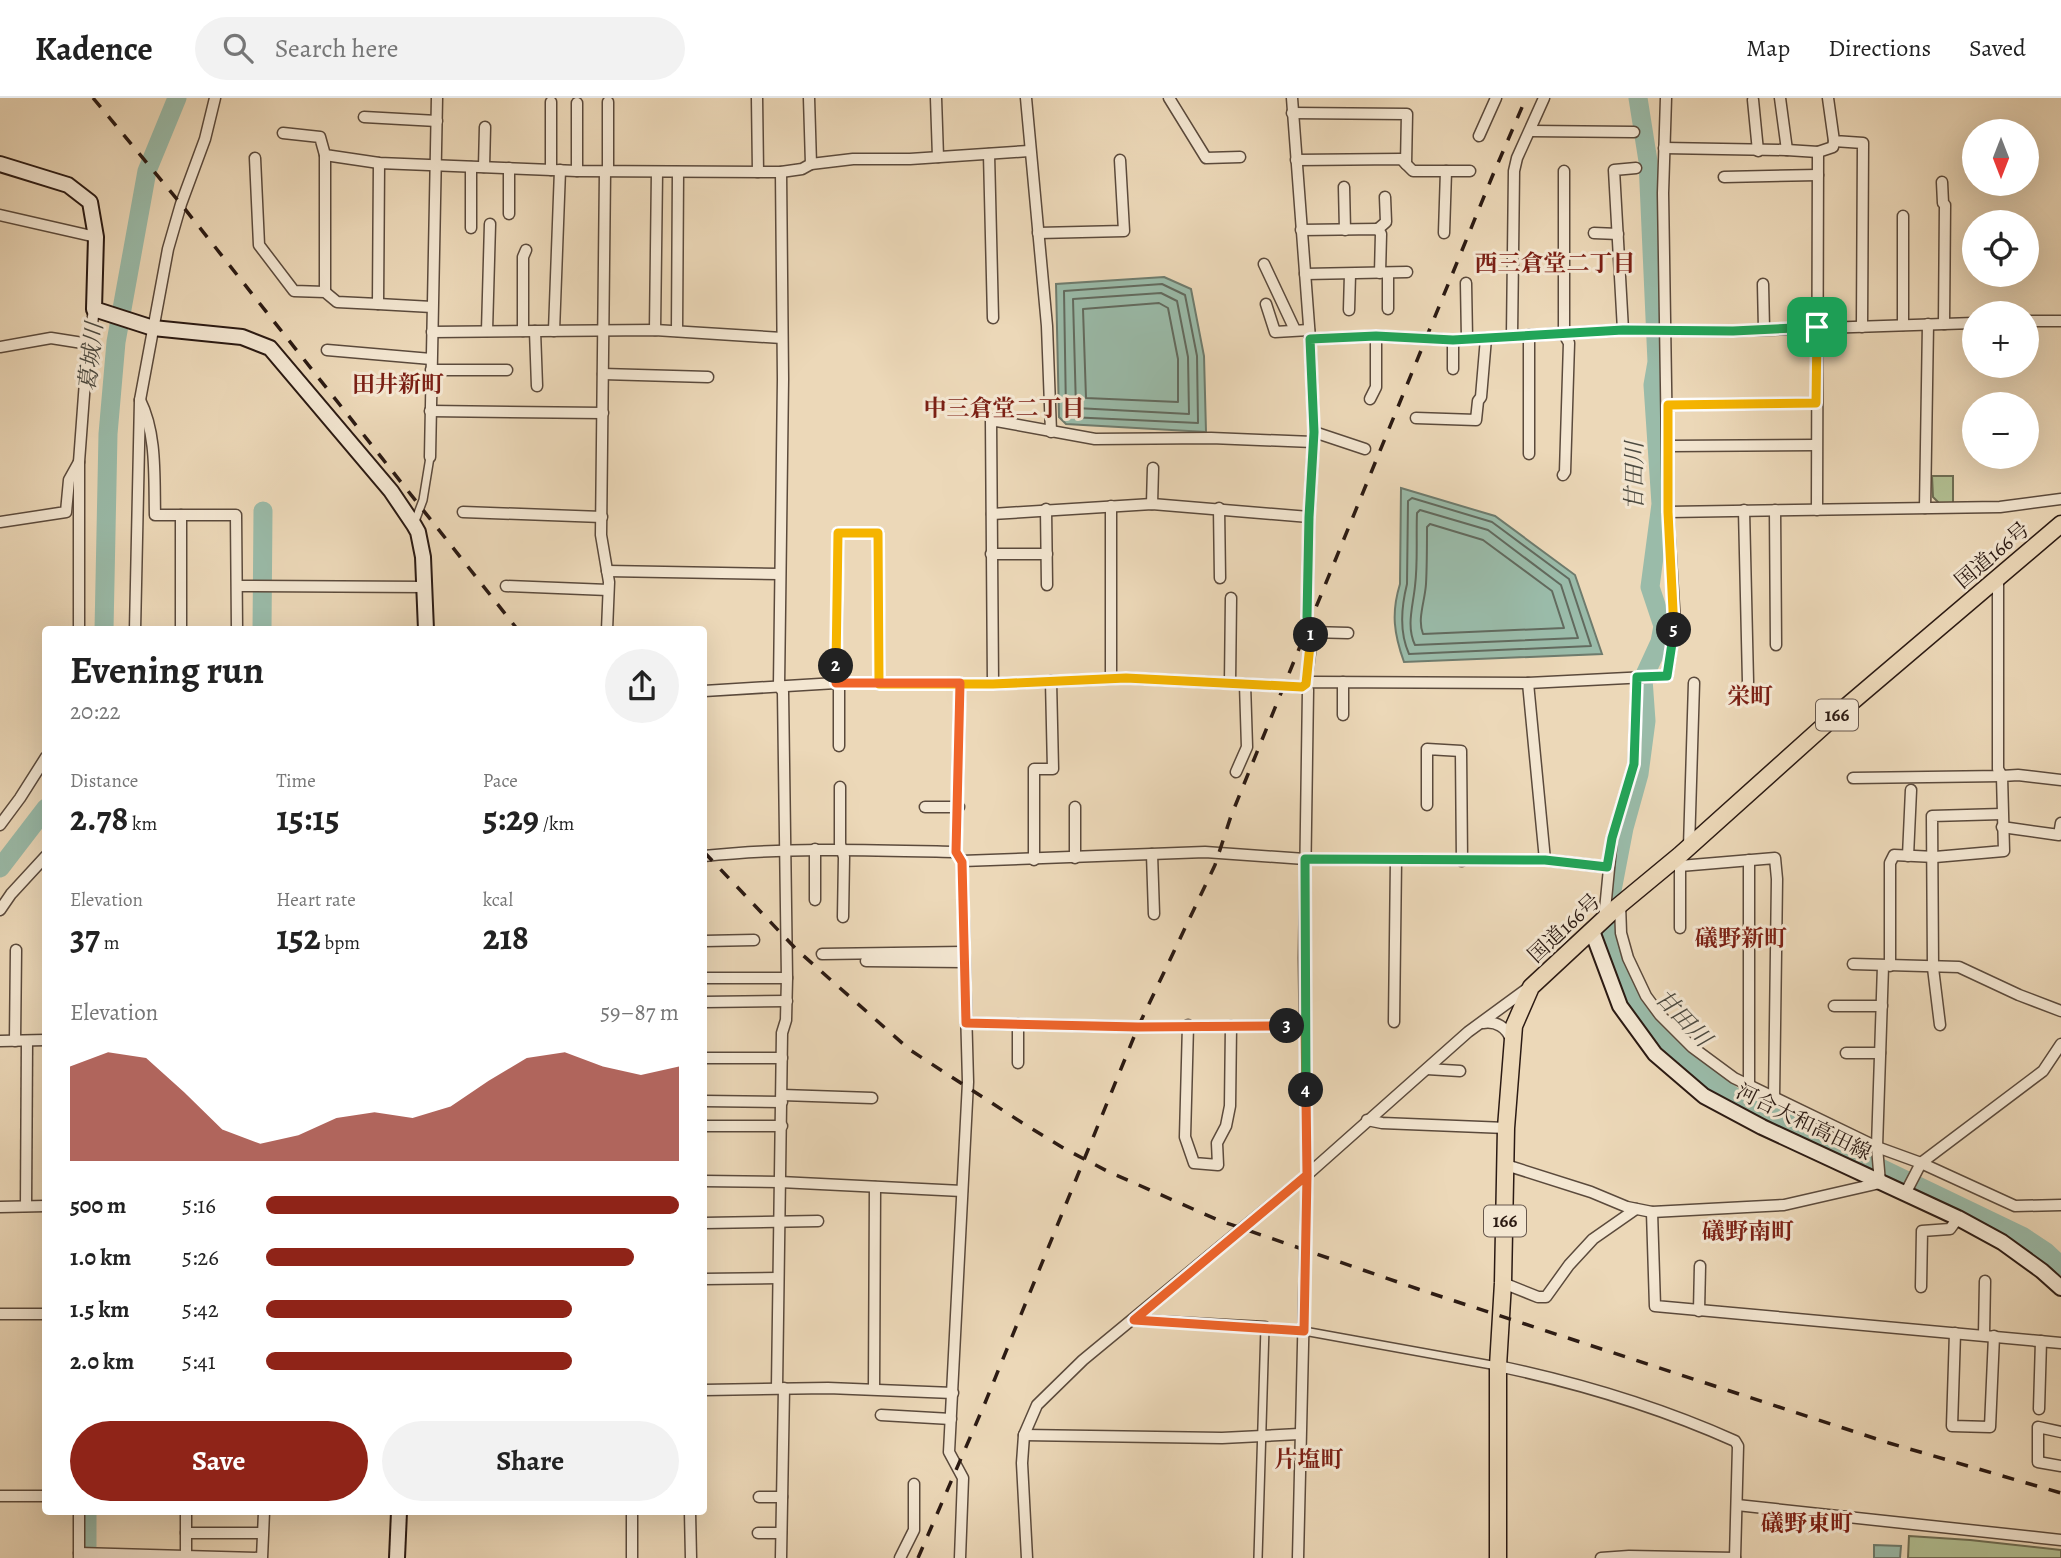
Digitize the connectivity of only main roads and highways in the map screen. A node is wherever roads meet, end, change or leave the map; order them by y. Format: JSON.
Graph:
{"nodes":[{"id":1,"x":0,"y":164,"type":"edge"},
{"id":2,"x":2061,"y":524,"type":"edge"},
{"id":3,"x":426,"y":626,"type":"edge"},
{"id":4,"x":1608,"y":916,"type":"junction"},
{"id":5,"x":2061,"y":1288,"type":"edge"},
{"id":6,"x":399,"y":1515,"type":"edge"},
{"id":7,"x":397,"y":1558,"type":"edge"},
{"id":8,"x":1498,"y":1558,"type":"edge"}],
"edges":[{"from":1,"to":3,"type":"main road"},
{"from":2,"to":4,"type":"highway","name":"国道166号","number":"166"},
{"from":4,"to":5,"type":"main road","name":"河合大和高田線"},
{"from":4,"to":8,"type":"highway","name":"国道166号","number":"166"},
{"from":6,"to":7,"type":"main road"}]}
